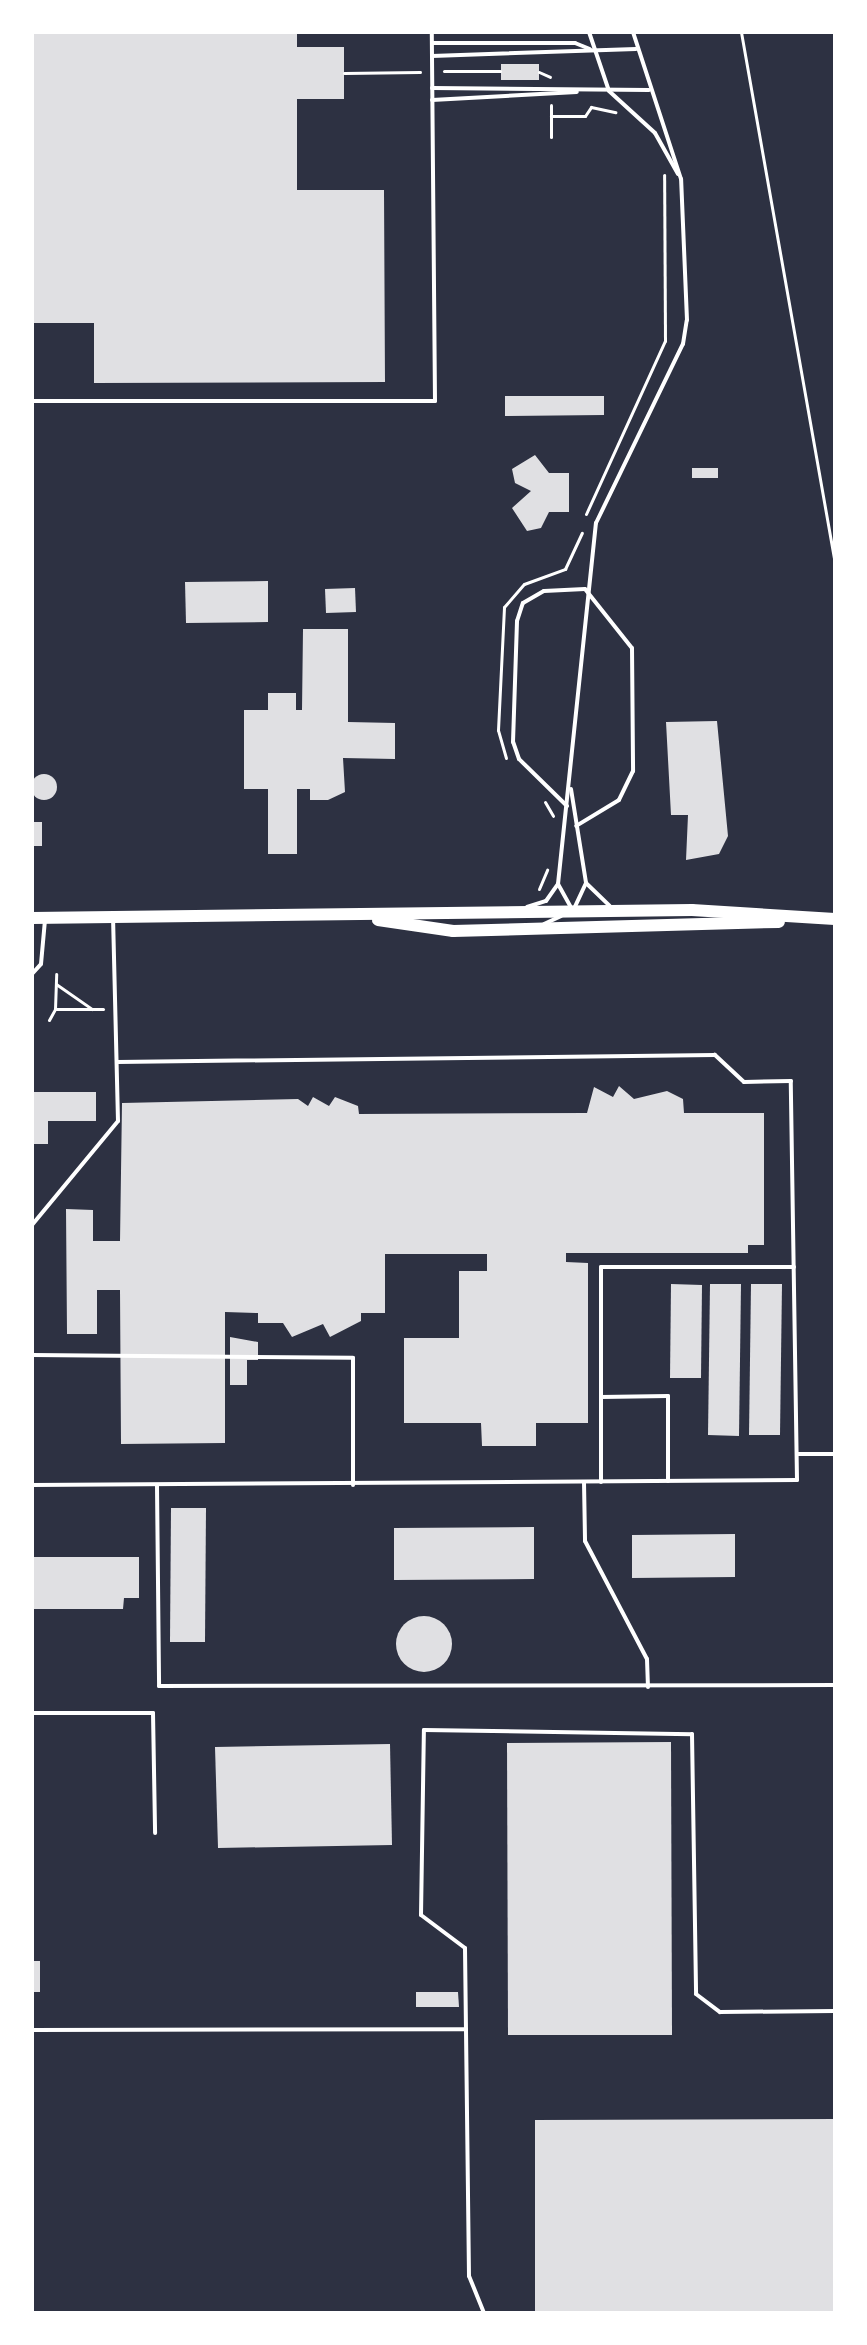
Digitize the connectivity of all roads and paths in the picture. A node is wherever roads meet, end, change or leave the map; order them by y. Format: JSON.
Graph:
{"nodes":[{"id":1,"x":432,"y":32,"type":"edge"},
{"id":2,"x":589,"y":32,"type":"edge"},
{"id":3,"x":633,"y":32,"type":"edge"},
{"id":4,"x":741,"y":32,"type":"edge"},
{"id":5,"x":432,"y":43,"type":"junction"},
{"id":6,"x":590,"y":49,"type":"junction"},
{"id":7,"x":637,"y":49,"type":"junction"},
{"id":8,"x":432,"y":56,"type":"junction"},
{"id":9,"x":432,"y":88,"type":"junction"},
{"id":10,"x":650,"y":90,"type":"junction"},
{"id":11,"x":609,"y":91,"type":"junction"},
{"id":12,"x":578,"y":92,"type":"junction"},
{"id":13,"x":432,"y":100,"type":"junction"},
{"id":14,"x":551,"y":116,"type":"dead end"},
{"id":15,"x":626,"y":118,"type":"dead end"},
{"id":16,"x":661,"y":161,"type":"dead end"},
{"id":17,"x":681,"y":179,"type":"junction"},
{"id":18,"x":32,"y":401,"type":"edge"},
{"id":19,"x":835,"y":564,"type":"edge"},
{"id":20,"x":585,"y":589,"type":"junction"},
{"id":21,"x":510,"y":765,"type":"dead end"},
{"id":22,"x":571,"y":782,"type":"junction"},
{"id":23,"x":537,"y":793,"type":"dead end"},
{"id":24,"x":567,"y":807,"type":"junction"},
{"id":25,"x":555,"y":824,"type":"dead end"},
{"id":26,"x":576,"y":826,"type":"junction"},
{"id":27,"x":586,"y":883,"type":"junction"},
{"id":28,"x":558,"y":884,"type":"junction"},
{"id":29,"x":517,"y":910,"type":"junction"},
{"id":30,"x":573,"y":910,"type":"junction"},
{"id":31,"x":619,"y":910,"type":"junction"},
{"id":32,"x":334,"y":917,"type":"junction"},
{"id":33,"x":38,"y":918,"type":"edge"},
{"id":34,"x":113,"y":918,"type":"junction"},
{"id":35,"x":830,"y":919,"type":"edge"},
{"id":36,"x":531,"y":931,"type":"junction"},
{"id":37,"x":606,"y":931,"type":"junction"},
{"id":38,"x":32,"y":974,"type":"edge"},
{"id":39,"x":56,"y":974,"type":"dead end"},
{"id":40,"x":56,"y":984,"type":"junction"},
{"id":41,"x":55,"y":1009,"type":"junction"},
{"id":42,"x":92,"y":1009,"type":"junction"},
{"id":43,"x":114,"y":1009,"type":"junction"},
{"id":44,"x":49,"y":1020,"type":"dead end"},
{"id":45,"x":117,"y":1062,"type":"junction"},
{"id":46,"x":32,"y":1225,"type":"edge"},
{"id":47,"x":794,"y":1267,"type":"junction"},
{"id":48,"x":32,"y":1355,"type":"edge"},
{"id":49,"x":601,"y":1397,"type":"junction"},
{"id":50,"x":797,"y":1454,"type":"junction"},
{"id":51,"x":835,"y":1454,"type":"edge"},
{"id":52,"x":668,"y":1481,"type":"junction"},
{"id":53,"x":584,"y":1482,"type":"junction"},
{"id":54,"x":601,"y":1482,"type":"junction"},
{"id":55,"x":32,"y":1485,"type":"edge"},
{"id":56,"x":353,"y":1485,"type":"junction"},
{"id":57,"x":157,"y":1486,"type":"junction"},
{"id":58,"x":835,"y":1685,"type":"edge"},
{"id":59,"x":648,"y":1687,"type":"junction"},
{"id":60,"x":32,"y":1713,"type":"edge"},
{"id":61,"x":155,"y":1833,"type":"dead end"},
{"id":62,"x":835,"y":2011,"type":"edge"},
{"id":63,"x":466,"y":2029,"type":"junction"},
{"id":64,"x":32,"y":2030,"type":"edge"},
{"id":65,"x":484,"y":2313,"type":"edge"}],
"edges":[{"from":1,"to":5,"type":"lane"},
{"from":2,"to":6,"type":"lane"},
{"from":3,"to":7,"type":"lane"},
{"from":4,"to":19,"type":"path"},
{"from":5,"to":6,"type":"lane"},
{"from":5,"to":8,"type":"lane"},
{"from":6,"to":7,"type":"lane"},
{"from":6,"to":8,"type":"lane"},
{"from":6,"to":11,"type":"lane"},
{"from":7,"to":10,"type":"lane"},
{"from":8,"to":9,"type":"lane"},
{"from":9,"to":12,"type":"lane"},
{"from":9,"to":13,"type":"lane"},
{"from":10,"to":11,"type":"lane"},
{"from":10,"to":17,"type":"lane"},
{"from":11,"to":12,"type":"lane"},
{"from":11,"to":17,"type":"lane"},
{"from":12,"to":13,"type":"lane"},
{"from":13,"to":18,"type":"lane"},
{"from":14,"to":15,"type":"path"},
{"from":16,"to":21,"type":"path"},
{"from":17,"to":20,"type":"lane"},
{"from":20,"to":22,"type":"lane"},
{"from":20,"to":24,"type":"lane"},
{"from":20,"to":26,"type":"lane"},
{"from":22,"to":24,"type":"lane"},
{"from":22,"to":26,"type":"lane"},
{"from":23,"to":25,"type":"path"},
{"from":24,"to":28,"type":"lane"},
{"from":26,"to":27,"type":"lane"},
{"from":27,"to":30,"type":"lane"},
{"from":27,"to":31,"type":"lane"},
{"from":28,"to":29,"type":"lane"},
{"from":28,"to":30,"type":"lane"},
{"from":29,"to":30,"type":"main road"},
{"from":29,"to":32,"type":"main road"},
{"from":30,"to":31,"type":"main road"},
{"from":30,"to":36,"type":"lane"},
{"from":30,"to":37,"type":"lane"},
{"from":31,"to":35,"type":"main road"},
{"from":32,"to":34,"type":"main road"},
{"from":32,"to":36,"type":"main road"},
{"from":33,"to":34,"type":"main road"},
{"from":33,"to":38,"type":"lane"},
{"from":34,"to":43,"type":"lane"},
{"from":35,"to":37,"type":"main road"},
{"from":36,"to":37,"type":"main road"},
{"from":39,"to":40,"type":"path"},
{"from":40,"to":41,"type":"path"},
{"from":40,"to":42,"type":"path"},
{"from":41,"to":42,"type":"path"},
{"from":41,"to":44,"type":"path"},
{"from":42,"to":43,"type":"path"},
{"from":43,"to":45,"type":"lane"},
{"from":45,"to":46,"type":"lane"},
{"from":45,"to":47,"type":"lane"},
{"from":47,"to":49,"type":"lane"},
{"from":47,"to":50,"type":"lane"},
{"from":48,"to":56,"type":"lane"},
{"from":49,"to":52,"type":"lane"},
{"from":49,"to":54,"type":"lane"},
{"from":50,"to":51,"type":"lane"},
{"from":50,"to":52,"type":"lane"},
{"from":52,"to":54,"type":"lane"},
{"from":53,"to":54,"type":"lane"},
{"from":53,"to":56,"type":"lane"},
{"from":53,"to":59,"type":"lane"},
{"from":55,"to":57,"type":"lane"},
{"from":56,"to":57,"type":"lane"},
{"from":57,"to":59,"type":"lane"},
{"from":58,"to":59,"type":"lane"},
{"from":60,"to":61,"type":"lane"},
{"from":62,"to":63,"type":"lane"},
{"from":63,"to":64,"type":"lane"},
{"from":63,"to":65,"type":"lane"}]}
